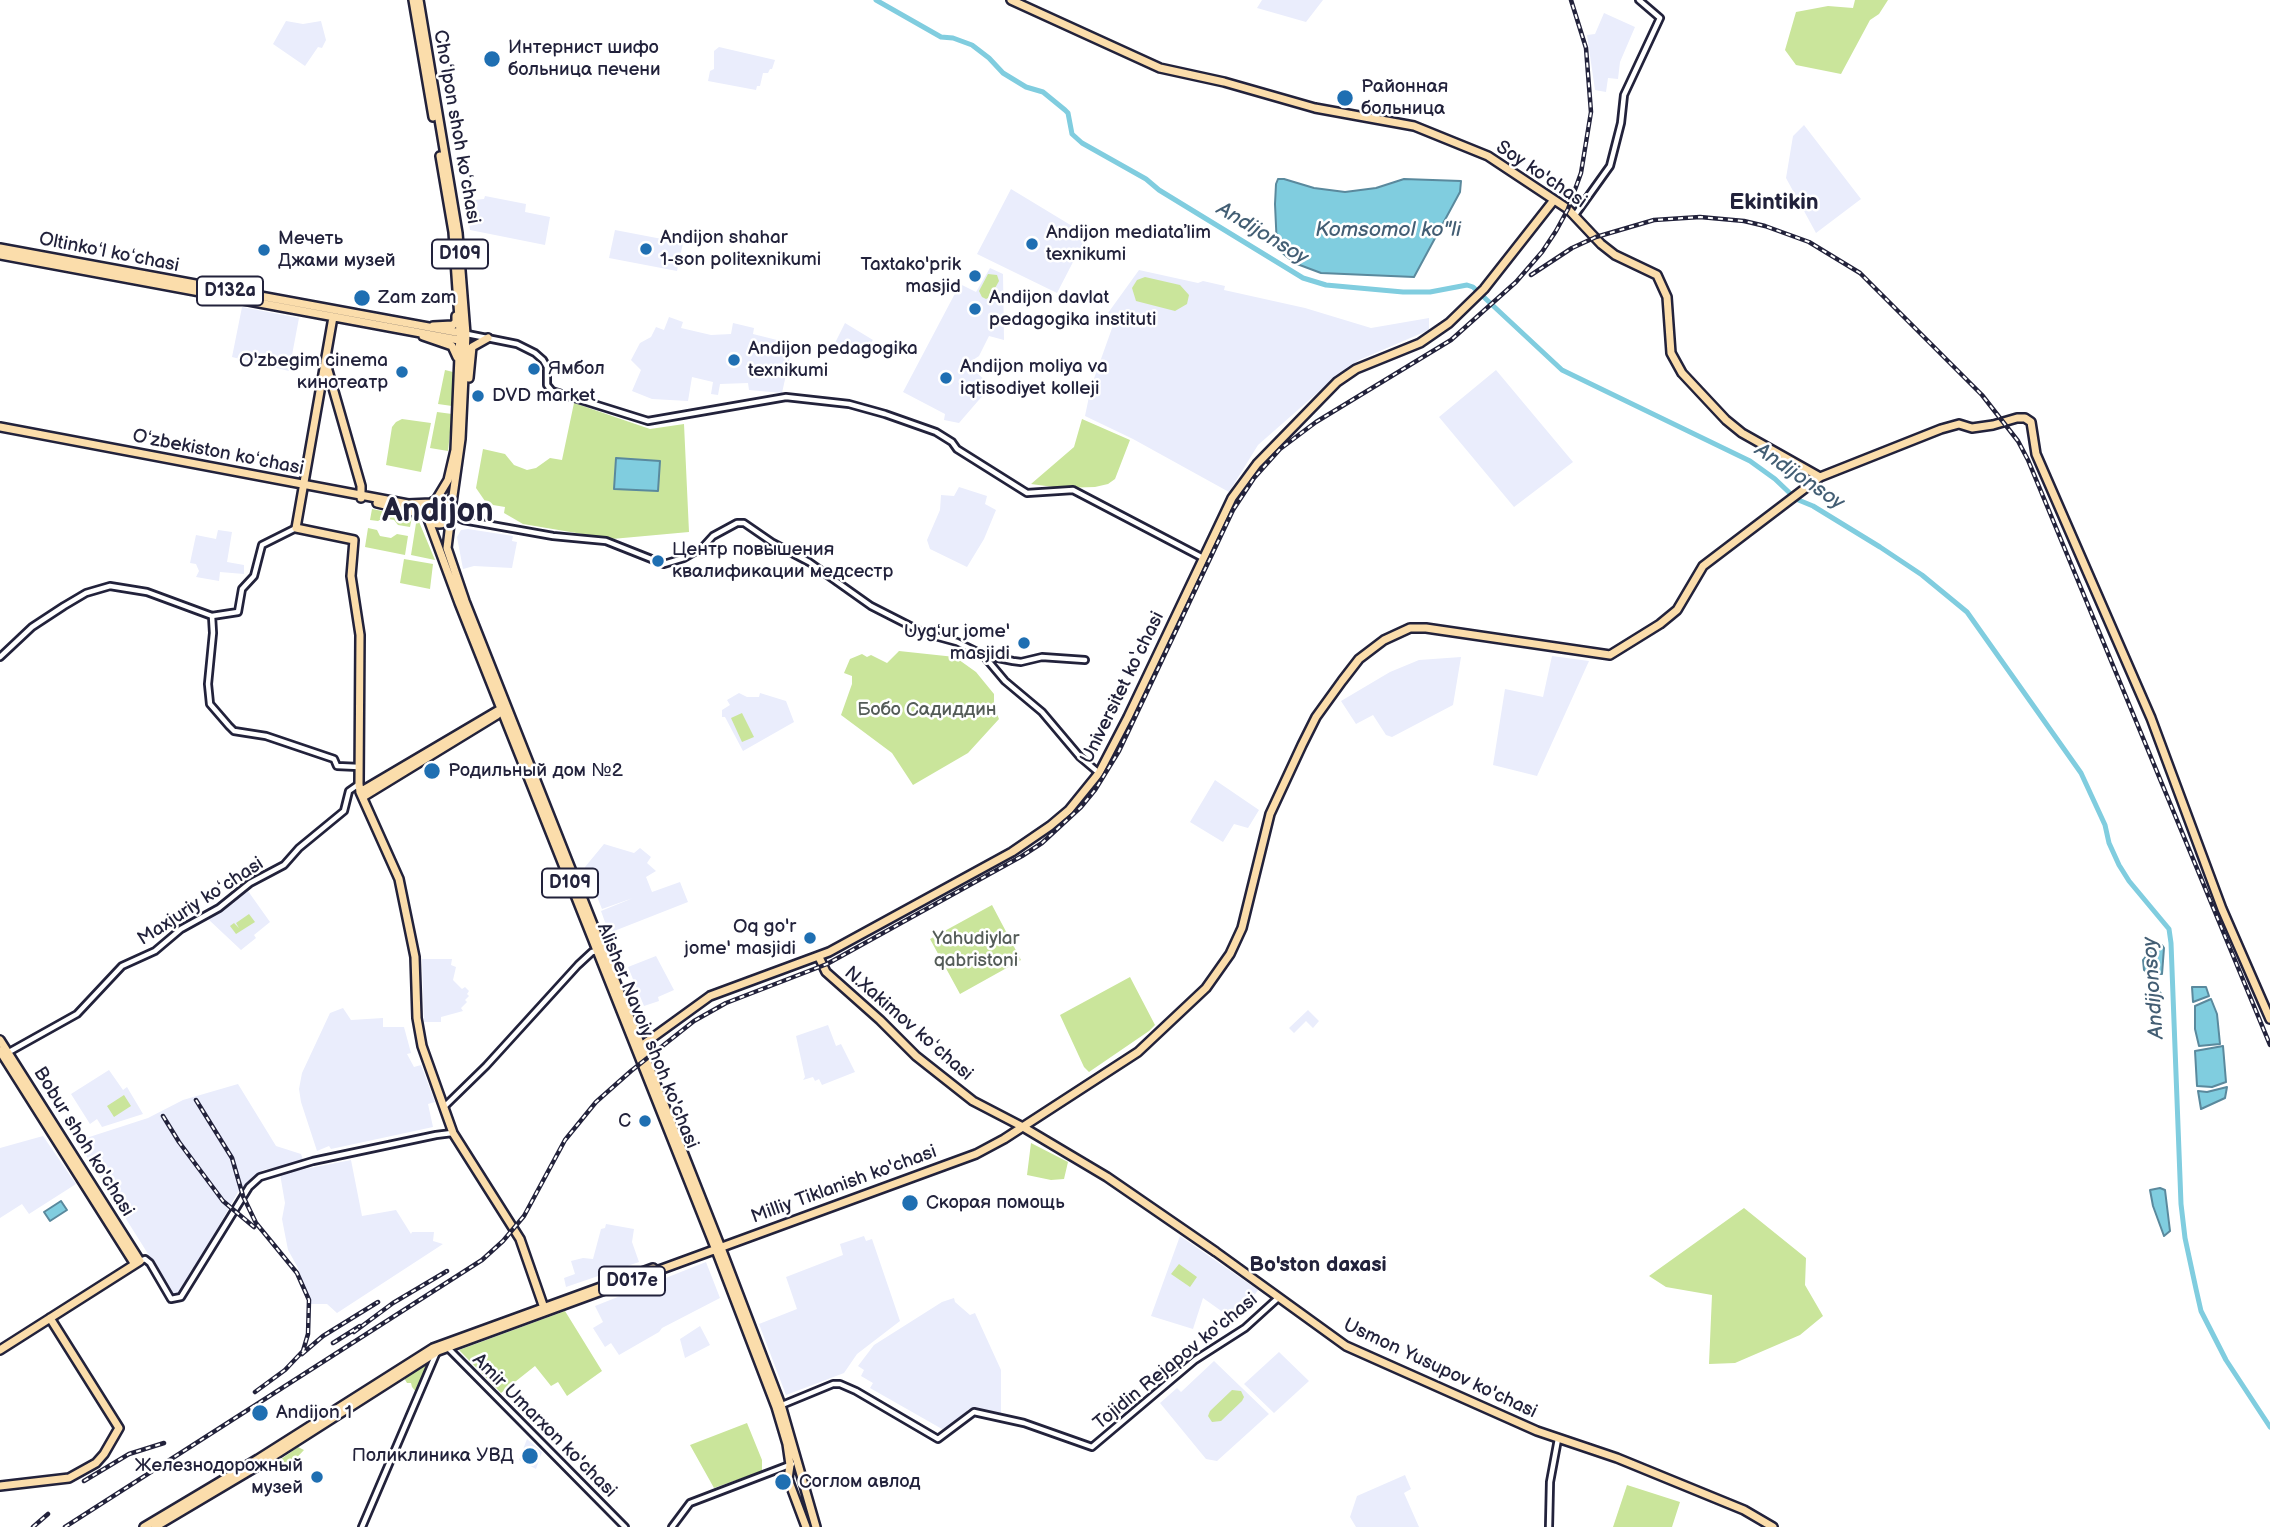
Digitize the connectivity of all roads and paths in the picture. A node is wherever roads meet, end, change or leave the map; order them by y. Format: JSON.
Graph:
{"nodes":[{"id":1,"x":413,"y":0,"type":"edge"},
{"id":2,"x":419,"y":0,"type":"edge"},
{"id":3,"x":1011,"y":0,"type":"edge"},
{"id":4,"x":1639,"y":0,"type":"edge"},
{"id":5,"x":422,"y":39,"type":"junction"},
{"id":6,"x":1554,"y":200,"type":"junction"},
{"id":7,"x":1575,"y":215,"type":"junction"},
{"id":8,"x":0,"y":248,"type":"edge"},
{"id":9,"x":0,"y":255,"type":"edge"},
{"id":10,"x":176,"y":284,"type":"junction"},
{"id":11,"x":457,"y":292,"type":"junction"},
{"id":12,"x":333,"y":317,"type":"junction"},
{"id":13,"x":351,"y":317,"type":"junction"},
{"id":14,"x":429,"y":328,"type":"junction"},
{"id":15,"x":416,"y":332,"type":"junction"},
{"id":16,"x":463,"y":337,"type":"junction"},
{"id":17,"x":488,"y":338,"type":"junction"},
{"id":18,"x":325,"y":363,"type":"junction"},
{"id":19,"x":460,"y":371,"type":"junction"},
{"id":20,"x":464,"y":399,"type":"junction"},
{"id":21,"x":0,"y":429,"type":"edge"},
{"id":22,"x":459,"y":432,"type":"junction"},
{"id":23,"x":1820,"y":477,"type":"junction"},
{"id":24,"x":303,"y":488,"type":"junction"},
{"id":25,"x":361,"y":498,"type":"junction"},
{"id":26,"x":433,"y":502,"type":"junction"},
{"id":27,"x":451,"y":513,"type":"junction"},
{"id":28,"x":428,"y":517,"type":"junction"},
{"id":29,"x":463,"y":520,"type":"junction"},
{"id":30,"x":296,"y":528,"type":"junction"},
{"id":31,"x":448,"y":533,"type":"junction"},
{"id":32,"x":1203,"y":558,"type":"junction"},
{"id":33,"x":459,"y":594,"type":"junction"},
{"id":34,"x":212,"y":616,"type":"junction"},
{"id":35,"x":983,"y":655,"type":"junction"},
{"id":36,"x":0,"y":657,"type":"edge"},
{"id":37,"x":1085,"y":660,"type":"dead end"},
{"id":38,"x":504,"y":709,"type":"junction"},
{"id":39,"x":359,"y":767,"type":"junction"},
{"id":40,"x":1099,"y":773,"type":"junction"},
{"id":41,"x":361,"y":791,"type":"junction"},
{"id":42,"x":600,"y":950,"type":"junction"},
{"id":43,"x":819,"y":957,"type":"junction"},
{"id":44,"x":613,"y":985,"type":"junction"},
{"id":45,"x":2270,"y":1019,"type":"edge"},
{"id":46,"x":0,"y":1040,"type":"edge"},
{"id":47,"x":641,"y":1046,"type":"junction"},
{"id":48,"x":3,"y":1053,"type":"edge"},
{"id":49,"x":444,"y":1107,"type":"junction"},
{"id":50,"x":1020,"y":1126,"type":"junction"},
{"id":51,"x":453,"y":1133,"type":"junction"},
{"id":52,"x":717,"y":1246,"type":"junction"},
{"id":53,"x":137,"y":1262,"type":"junction"},
{"id":54,"x":181,"y":1297,"type":"junction"},
{"id":55,"x":1278,"y":1298,"type":"junction"},
{"id":56,"x":177,"y":1304,"type":"dead end"},
{"id":57,"x":546,"y":1308,"type":"junction"},
{"id":58,"x":50,"y":1318,"type":"junction"},
{"id":59,"x":446,"y":1345,"type":"junction"},
{"id":60,"x":0,"y":1350,"type":"edge"},
{"id":61,"x":435,"y":1350,"type":"junction"},
{"id":62,"x":778,"y":1406,"type":"junction"},
{"id":63,"x":1558,"y":1439,"type":"junction"},
{"id":64,"x":259,"y":1461,"type":"junction"},
{"id":65,"x":799,"y":1462,"type":"junction"},
{"id":66,"x":790,"y":1465,"type":"junction"},
{"id":67,"x":0,"y":1486,"type":"edge"},
{"id":68,"x":144,"y":1527,"type":"edge"},
{"id":69,"x":155,"y":1527,"type":"edge"},
{"id":70,"x":362,"y":1527,"type":"edge"},
{"id":71,"x":625,"y":1527,"type":"edge"},
{"id":72,"x":671,"y":1527,"type":"edge"},
{"id":73,"x":806,"y":1527,"type":"edge"},
{"id":74,"x":816,"y":1527,"type":"edge"},
{"id":75,"x":1549,"y":1527,"type":"edge"},
{"id":76,"x":1773,"y":1527,"type":"edge"}],
"edges":[{"from":1,"to":5,"type":"main road","name":"Choʻlpon shoh koʻchasi","number":"D109"},
{"from":2,"to":5,"type":"main road","name":"Choʻlpon shoh koʻchasi","number":"D109"},
{"from":3,"to":6,"type":"main road","name":"Soy ko'chasi"},
{"from":4,"to":7,"type":"street"},
{"from":5,"to":11,"type":"main road","name":"Choʻlpon shoh koʻchasi","number":"D109"},
{"from":5,"to":16,"type":"main road","name":"Choʻlpon shoh koʻchasi","number":"D109"},
{"from":6,"to":7,"type":"main road","name":"Soy ko'chasi"},
{"from":6,"to":32,"type":"main road","name":"Universitet kо‘chasi"},
{"from":7,"to":23,"type":"main road","name":"Soy ko'chasi"},
{"from":8,"to":10,"type":"main road","name":"Oltinkoʻl koʻchasi","number":"D132a"},
{"from":9,"to":10,"type":"main road","name":"Oltinkoʻl koʻchasi","number":"D132a"},
{"from":10,"to":12,"type":"main road","name":"Oltinkoʻl koʻchasi","number":"D132a"},
{"from":10,"to":13,"type":"main road","name":"Oltinkoʻl koʻchasi","number":"D132a"},
{"from":11,"to":14,"type":"main road"},
{"from":11,"to":16,"type":"main road","name":"Choʻlpon shoh koʻchasi","number":"D109"},
{"from":12,"to":13,"type":"main road","name":"Oltinkoʻl koʻchasi","number":"D132a"},
{"from":12,"to":18,"type":"main road"},
{"from":13,"to":14,"type":"main road","name":"Oltinkoʻl koʻchasi","number":"D132a"},
{"from":13,"to":15,"type":"main road","name":"Oltinkoʻl koʻchasi","number":"D132a"},
{"from":14,"to":16,"type":"main road","name":"Oltinkoʻl koʻchasi","number":"D132a"},
{"from":15,"to":16,"type":"main road","name":"Oltinkoʻl koʻchasi","number":"D132a"},
{"from":15,"to":19,"type":"main road"},
{"from":16,"to":17,"type":"street"},
{"from":16,"to":19,"type":"main road","name":"Choʻlpon shoh koʻchasi","number":"D109"},
{"from":16,"to":20,"type":"main road","name":"Choʻlpon shoh koʻchasi","number":"D109"},
{"from":17,"to":20,"type":"main road"},
{"from":17,"to":32,"type":"street"},
{"from":18,"to":24,"type":"main road"},
{"from":18,"to":25,"type":"main road"},
{"from":19,"to":22,"type":"main road","name":"Choʻlpon shoh koʻchasi","number":"D109"},
{"from":20,"to":22,"type":"main road","name":"Choʻlpon shoh koʻchasi","number":"D109"},
{"from":21,"to":24,"type":"main road","name":"Oʻzbekiston koʻchasi"},
{"from":22,"to":26,"type":"main road","name":"Choʻlpon shoh koʻchasi","number":"D109"},
{"from":22,"to":27,"type":"main road","name":"Choʻlpon shoh koʻchasi","number":"D109"},
{"from":23,"to":45,"type":"main road","name":"Milliy Tiklanish ko'chasi"},
{"from":23,"to":50,"type":"main road","name":"Milliy Tiklanish ko'chasi"},
{"from":24,"to":25,"type":"main road","name":"Oʻzbekiston koʻchasi"},
{"from":24,"to":30,"type":"main road"},
{"from":25,"to":26,"type":"main road","name":"Oʻzbekiston koʻchasi"},
{"from":25,"to":28,"type":"main road","name":"Oʻzbekiston koʻchasi"},
{"from":26,"to":27,"type":"main road"},
{"from":26,"to":28,"type":"main road","number":"D109"},
{"from":27,"to":28,"type":"main road"},
{"from":27,"to":29,"type":"street"},
{"from":27,"to":31,"type":"main road","name":"Alisher Navoiy shoh ko'chasi","number":"D109"},
{"from":28,"to":33,"type":"main road","name":"Alisher Navoiy shoh ko'chasi","number":"D109"},
{"from":29,"to":31,"type":"street"},
{"from":29,"to":35,"type":"street"},
{"from":30,"to":34,"type":"street"},
{"from":30,"to":39,"type":"main road"},
{"from":31,"to":33,"type":"main road","name":"Alisher Navoiy shoh ko'chasi","number":"D109"},
{"from":32,"to":40,"type":"main road","name":"Universitet kо‘chasi"},
{"from":33,"to":38,"type":"main road","name":"Alisher Navoiy shoh ko'chasi","number":"D109"},
{"from":34,"to":36,"type":"street"},
{"from":34,"to":39,"type":"street"},
{"from":35,"to":37,"type":"street"},
{"from":35,"to":40,"type":"street"},
{"from":38,"to":41,"type":"main road"},
{"from":38,"to":42,"type":"main road","name":"Alisher Navoiy shoh ko'chasi","number":"D109"},
{"from":39,"to":41,"type":"main road"},
{"from":40,"to":43,"type":"main road","name":"Universitet kо‘chasi"},
{"from":41,"to":48,"type":"street","name":"Maxjuriy koʻchasi"},
{"from":41,"to":49,"type":"main road"},
{"from":42,"to":44,"type":"main road","name":"Alisher Navoiy shoh ko'chasi","number":"D109"},
{"from":42,"to":49,"type":"street"},
{"from":43,"to":47,"type":"main road","name":"Universitet kо‘chasi"},
{"from":43,"to":50,"type":"main road","name":"N.Xakimov koʻchasi"},
{"from":44,"to":47,"type":"main road","name":"Alisher Navoiy shoh ko'chasi","number":"D109"},
{"from":44,"to":52,"type":"main road","name":"Alisher Navoiy shoh ko'chasi","number":"D109"},
{"from":46,"to":48,"type":"main road","name":"Bobur shoh ko'chasi"},
{"from":47,"to":52,"type":"main road","name":"Alisher Navoiy shoh ko'chasi","number":"D109"},
{"from":48,"to":53,"type":"main road","name":"Bobur shoh ko'chasi"},
{"from":49,"to":51,"type":"main road"},
{"from":50,"to":52,"type":"main road","name":"Milliy Tiklanish ko'chasi"},
{"from":50,"to":55,"type":"main road","name":"Usmon Yusupov ko'chasi"},
{"from":51,"to":54,"type":"street"},
{"from":51,"to":57,"type":"main road"},
{"from":52,"to":57,"type":"main road","name":"Milliy Tiklanish ko'chasi","number":"D017e"},
{"from":52,"to":62,"type":"main road","name":"Alisher Navoiy shoh ko'chasi"},
{"from":53,"to":54,"type":"street"},
{"from":53,"to":58,"type":"main road"},
{"from":54,"to":56,"type":"street"},
{"from":55,"to":62,"type":"street","name":"Tojidin Rejapov ko'chasi"},
{"from":55,"to":63,"type":"main road","name":"Usmon Yusupov ko'chasi"},
{"from":57,"to":59,"type":"main road","name":"Milliy Tiklanish ko'chasi","number":"D017e"},
{"from":58,"to":60,"type":"main road"},
{"from":58,"to":67,"type":"main road"},
{"from":59,"to":61,"type":"main road","number":"D017e"},
{"from":59,"to":71,"type":"street","name":"Amir Umarxon ko'chasi"},
{"from":61,"to":64,"type":"main road","number":"D017e"},
{"from":61,"to":70,"type":"street"},
{"from":62,"to":65,"type":"main road"},
{"from":62,"to":66,"type":"main road"},
{"from":63,"to":75,"type":"street"},
{"from":63,"to":76,"type":"main road","name":"Usmon Yusupov ko'chasi"},
{"from":64,"to":68,"type":"main road","number":"D017e"},
{"from":64,"to":69,"type":"main road","number":"D017e"},
{"from":65,"to":66,"type":"street"},
{"from":65,"to":74,"type":"main road"},
{"from":66,"to":72,"type":"street"},
{"from":66,"to":73,"type":"main road"}]}
